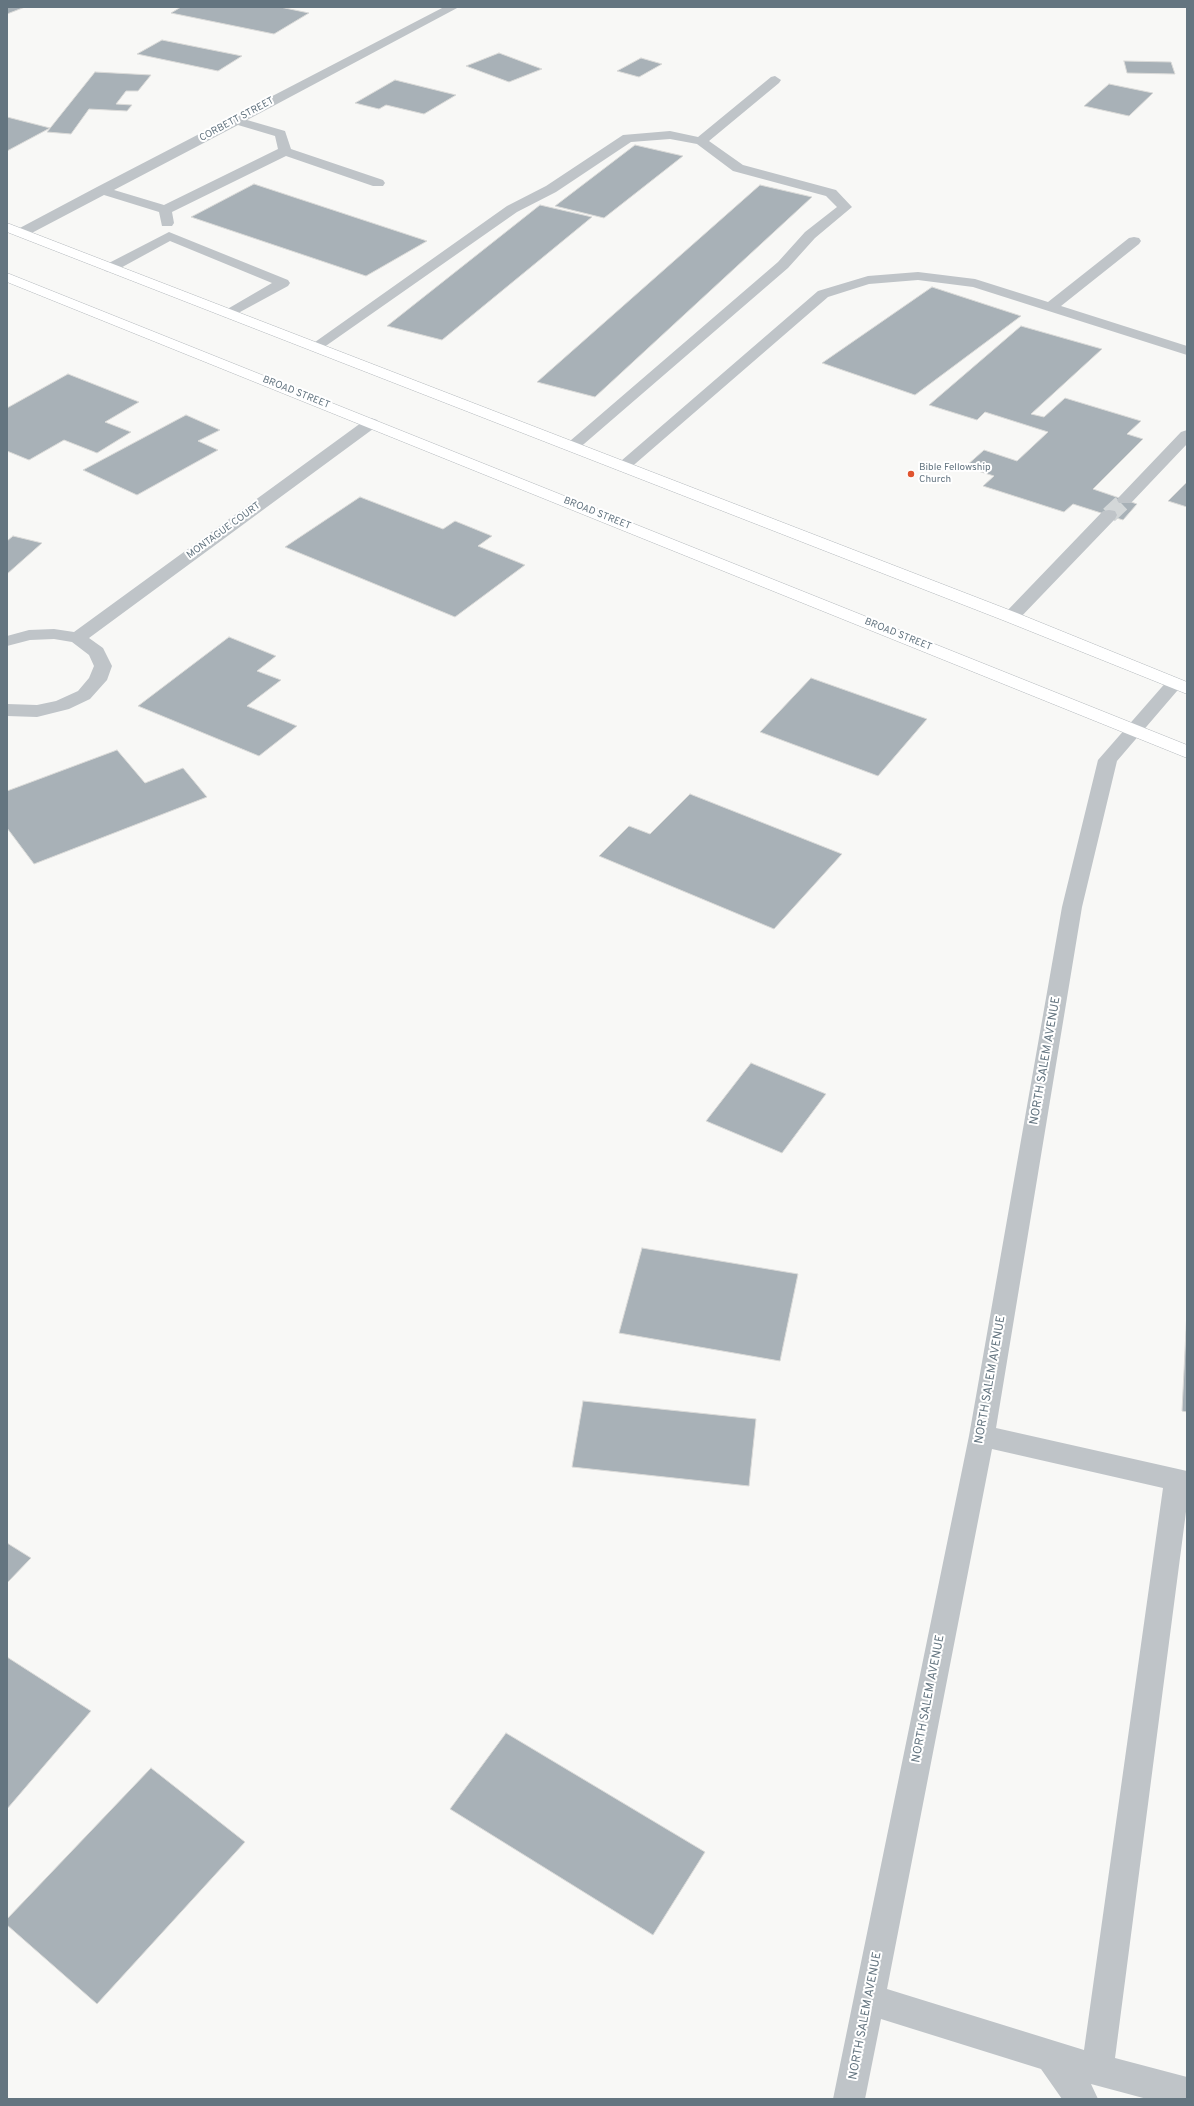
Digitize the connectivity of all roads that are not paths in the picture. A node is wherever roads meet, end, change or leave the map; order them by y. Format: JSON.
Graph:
{"nodes":[{"id":1,"x":453,"y":7,"type":"edge"},
{"id":2,"x":775,"y":80,"type":"dead end"},
{"id":3,"x":236,"y":120,"type":"junction"},
{"id":4,"x":701,"y":142,"type":"junction"},
{"id":5,"x":285,"y":151,"type":"junction"},
{"id":6,"x":378,"y":183,"type":"dead end"},
{"id":7,"x":102,"y":190,"type":"junction"},
{"id":8,"x":165,"y":210,"type":"junction"},
{"id":9,"x":14,"y":230,"type":"edge"},
{"id":10,"x":169,"y":236,"type":"junction"},
{"id":11,"x":1134,"y":241,"type":"dead end"},
{"id":12,"x":110,"y":268,"type":"junction"},
{"id":13,"x":7,"y":277,"type":"edge"},
{"id":14,"x":1051,"y":307,"type":"junction"},
{"id":15,"x":229,"y":314,"type":"junction"},
{"id":16,"x":1187,"y":335,"type":"edge"},
{"id":17,"x":315,"y":347,"type":"junction"},
{"id":18,"x":1180,"y":349,"type":"edge"},
{"id":19,"x":372,"y":423,"type":"junction"},
{"id":20,"x":1187,"y":434,"type":"edge"},
{"id":21,"x":571,"y":447,"type":"junction"},
{"id":22,"x":622,"y":467,"type":"junction"},
{"id":23,"x":1125,"y":500,"type":"tunnel mouth"},
{"id":24,"x":1109,"y":515,"type":"tunnel mouth"},
{"id":25,"x":1011,"y":617,"type":"junction"},
{"id":26,"x":77,"y":638,"type":"junction"},
{"id":27,"x":7,"y":641,"type":"edge"},
{"id":28,"x":1181,"y":687,"type":"edge"},
{"id":29,"x":7,"y":710,"type":"edge"},
{"id":30,"x":1134,"y":730,"type":"junction"},
{"id":31,"x":1187,"y":752,"type":"edge"},
{"id":32,"x":982,"y":1436,"type":"junction"},
{"id":33,"x":1182,"y":1481,"type":"edge"},
{"id":34,"x":869,"y":1999,"type":"junction"},
{"id":35,"x":1052,"y":2057,"type":"junction"},
{"id":36,"x":1097,"y":2070,"type":"junction"},
{"id":37,"x":1187,"y":2093,"type":"edge"},
{"id":38,"x":849,"y":2099,"type":"edge"},
{"id":39,"x":1082,"y":2099,"type":"edge"}],
"edges":[{"from":1,"to":3,"type":"street","name":"CORBETT STREET"},
{"from":2,"to":4,"type":"street"},
{"from":3,"to":5,"type":"street"},
{"from":3,"to":7,"type":"street","name":"CORBETT STREET"},
{"from":4,"to":17,"type":"street"},
{"from":4,"to":21,"type":"street"},
{"from":5,"to":6,"type":"street"},
{"from":5,"to":8,"type":"street"},
{"from":7,"to":8,"type":"street"},
{"from":7,"to":9,"type":"street","name":"CORBETT STREET"},
{"from":8,"to":10,"type":"street"},
{"from":9,"to":12,"type":"main road"},
{"from":10,"to":12,"type":"street"},
{"from":10,"to":15,"type":"street"},
{"from":11,"to":14,"type":"street"},
{"from":12,"to":15,"type":"main road"},
{"from":13,"to":19,"type":"main road","name":"BROAD STREET"},
{"from":14,"to":18,"type":"street"},
{"from":14,"to":22,"type":"street"},
{"from":15,"to":17,"type":"main road"},
{"from":16,"to":18,"type":"street"},
{"from":17,"to":21,"type":"main road"},
{"from":19,"to":26,"type":"street","name":"MONTAGUE COURT"},
{"from":19,"to":30,"type":"main road","name":"BROAD STREET"},
{"from":20,"to":23,"type":"street"},
{"from":21,"to":22,"type":"main road"},
{"from":22,"to":25,"type":"main road"},
{"from":24,"to":25,"type":"street"},
{"from":25,"to":28,"type":"main road"},
{"from":26,"to":27,"type":"street"},
{"from":26,"to":29,"type":"street"},
{"from":28,"to":30,"type":"street","name":"NORTH SALEM AVENUE"},
{"from":30,"to":31,"type":"main road","name":"BROAD STREET"},
{"from":30,"to":32,"type":"street","name":"NORTH SALEM AVENUE"},
{"from":32,"to":33,"type":"street"},
{"from":32,"to":34,"type":"street","name":"NORTH SALEM AVENUE"},
{"from":33,"to":36,"type":"street"},
{"from":34,"to":35,"type":"street"},
{"from":34,"to":38,"type":"street","name":"NORTH SALEM AVENUE"},
{"from":35,"to":36,"type":"street"},
{"from":35,"to":39,"type":"street"},
{"from":36,"to":37,"type":"street"}]}
